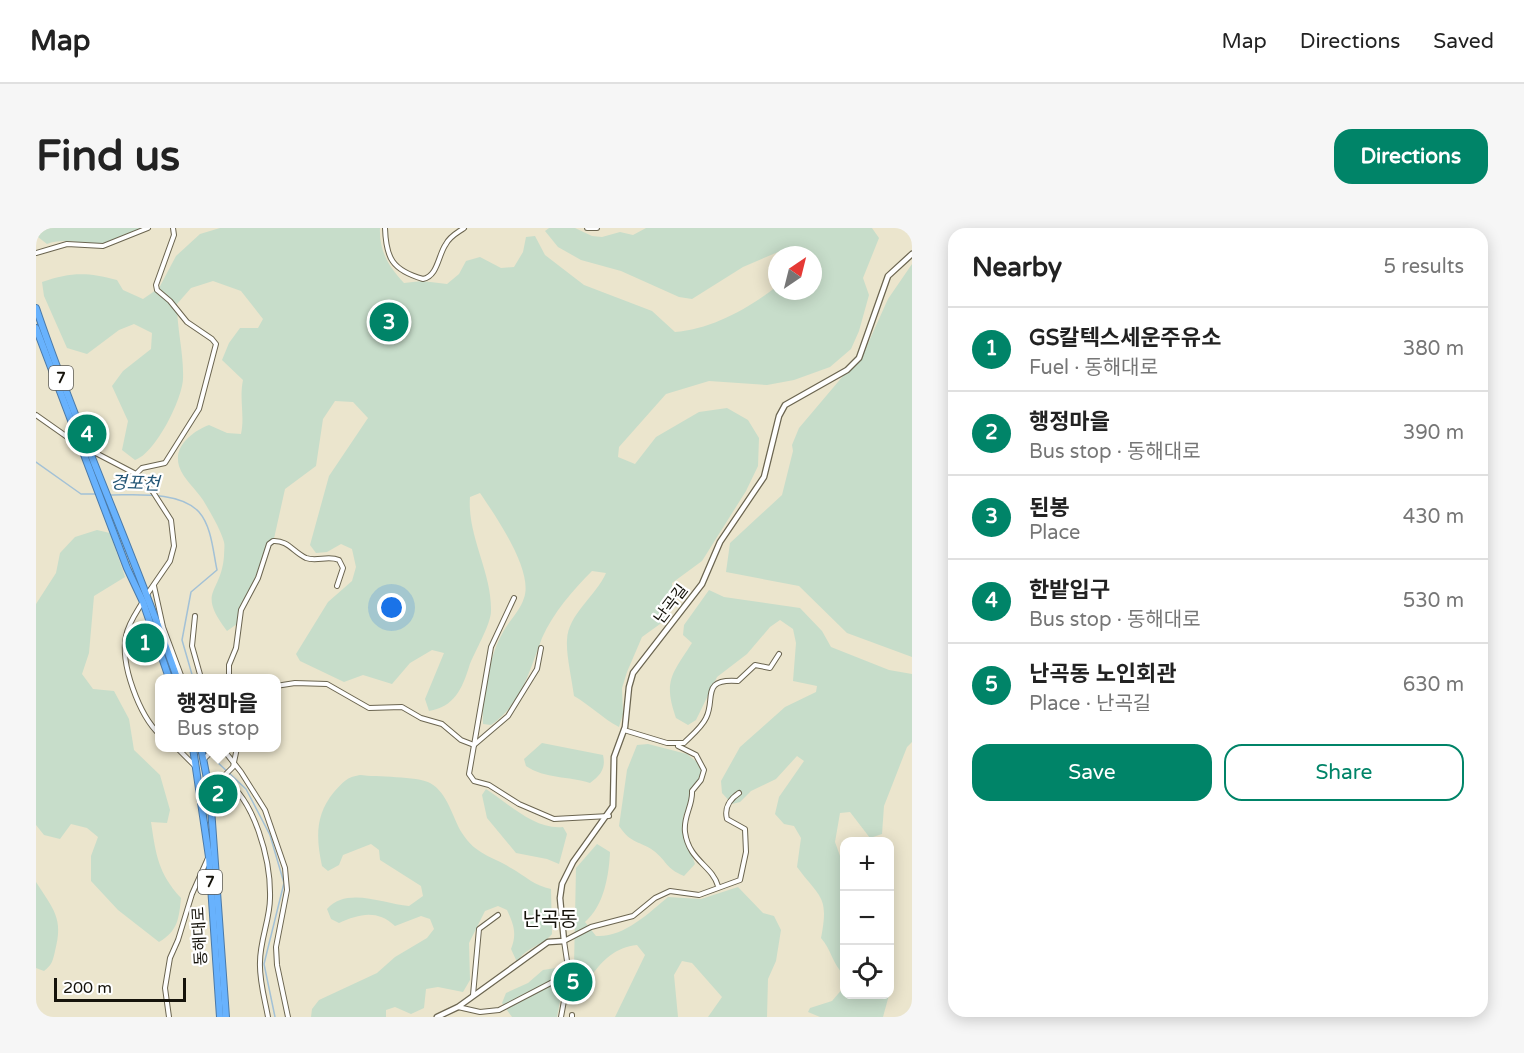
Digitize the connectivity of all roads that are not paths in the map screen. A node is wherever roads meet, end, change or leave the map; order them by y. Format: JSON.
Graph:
{"nodes":[{"id":1,"x":148,"y":228,"type":"edge"},
{"id":2,"x":173,"y":228,"type":"edge"},
{"id":3,"x":385,"y":228,"type":"edge"},
{"id":4,"x":464,"y":228,"type":"edge"},
{"id":5,"x":587,"y":228,"type":"edge"},
{"id":6,"x":597,"y":228,"type":"edge"},
{"id":7,"x":36,"y":253,"type":"edge"},
{"id":8,"x":912,"y":254,"type":"edge"},
{"id":9,"x":36,"y":308,"type":"edge"},
{"id":10,"x":36,"y":328,"type":"edge"},
{"id":11,"x":36,"y":415,"type":"edge"},
{"id":12,"x":80,"y":446,"type":"junction"},
{"id":13,"x":87,"y":449,"type":"junction"},
{"id":14,"x":136,"y":474,"type":"junction"},
{"id":15,"x":98,"y":484,"type":"junction"},
{"id":16,"x":154,"y":586,"type":"junction"},
{"id":17,"x":337,"y":586,"type":"dead end"},
{"id":18,"x":148,"y":593,"type":"junction"},
{"id":19,"x":514,"y":598,"type":"dead end"},
{"id":20,"x":143,"y":602,"type":"junction"},
{"id":21,"x":195,"y":616,"type":"dead end"},
{"id":22,"x":541,"y":648,"type":"dead end"},
{"id":23,"x":779,"y":654,"type":"dead end"},
{"id":24,"x":168,"y":674,"type":"edge"},
{"id":25,"x":176,"y":674,"type":"edge"},
{"id":26,"x":181,"y":674,"type":"edge"},
{"id":27,"x":200,"y":674,"type":"edge"},
{"id":28,"x":229,"y":674,"type":"edge"},
{"id":29,"x":281,"y":685,"type":"edge"},
{"id":30,"x":155,"y":729,"type":"edge"},
{"id":31,"x":624,"y":730,"type":"junction"},
{"id":32,"x":474,"y":745,"type":"junction"},
{"id":33,"x":675,"y":745,"type":"junction"},
{"id":34,"x":182,"y":752,"type":"edge"},
{"id":35,"x":194,"y":752,"type":"edge"},
{"id":36,"x":202,"y":752,"type":"edge"},
{"id":37,"x":208,"y":752,"type":"edge"},
{"id":38,"x":225,"y":752,"type":"edge"},
{"id":39,"x":236,"y":752,"type":"edge"},
{"id":40,"x":204,"y":759,"type":"junction"},
{"id":41,"x":233,"y":765,"type":"junction"},
{"id":42,"x":197,"y":768,"type":"junction"},
{"id":43,"x":739,"y":793,"type":"dead end"},
{"id":44,"x":609,"y":816,"type":"junction"},
{"id":45,"x":209,"y":857,"type":"junction"},
{"id":46,"x":718,"y":886,"type":"junction"},
{"id":47,"x":498,"y":915,"type":"dead end"},
{"id":48,"x":564,"y":941,"type":"junction"},
{"id":49,"x":569,"y":974,"type":"junction"},
{"id":50,"x":473,"y":995,"type":"junction"},
{"id":51,"x":458,"y":1007,"type":"junction"},
{"id":52,"x":169,"y":1017,"type":"edge"},
{"id":53,"x":220,"y":1017,"type":"edge"},
{"id":54,"x":226,"y":1017,"type":"edge"},
{"id":55,"x":268,"y":1017,"type":"edge"},
{"id":56,"x":288,"y":1017,"type":"edge"},
{"id":57,"x":437,"y":1017,"type":"edge"},
{"id":58,"x":561,"y":1017,"type":"edge"}],
"edges":[{"from":1,"to":7,"type":"street"},
{"from":2,"to":14,"type":"street"},
{"from":3,"to":4,"type":"street"},
{"from":5,"to":6,"type":"street"},
{"from":8,"to":31,"type":"street","name":"난곡길"},
{"from":9,"to":13,"type":"highway","number":"7"},
{"from":10,"to":12,"type":"highway","number":"7"},
{"from":11,"to":12,"type":"street"},
{"from":12,"to":13,"type":"highway"},
{"from":12,"to":15,"type":"highway","number":"7"},
{"from":13,"to":14,"type":"street"},
{"from":13,"to":15,"type":"highway","number":"7"},
{"from":14,"to":16,"type":"street"},
{"from":15,"to":18,"type":"highway","number":"7"},
{"from":15,"to":20,"type":"highway","number":"7"},
{"from":16,"to":18,"type":"street"},
{"from":16,"to":26,"type":"street"},
{"from":17,"to":28,"type":"street"},
{"from":18,"to":25,"type":"highway","number":"7"},
{"from":19,"to":32,"type":"street"},
{"from":20,"to":24,"type":"highway","number":"7"},
{"from":20,"to":30,"type":"street"},
{"from":21,"to":27,"type":"street"},
{"from":22,"to":32,"type":"street"},
{"from":23,"to":33,"type":"street"},
{"from":29,"to":32,"type":"street"},
{"from":31,"to":33,"type":"street"},
{"from":31,"to":44,"type":"street","name":"난곡길"},
{"from":32,"to":44,"type":"street"},
{"from":33,"to":46,"type":"street"},
{"from":34,"to":42,"type":"street"},
{"from":35,"to":42,"type":"highway","name":"동해대로","number":"7"},
{"from":36,"to":40,"type":"highway","name":"동해대로","number":"7"},
{"from":37,"to":40,"type":"street"},
{"from":38,"to":41,"type":"street"},
{"from":39,"to":41,"type":"street"},
{"from":40,"to":54,"type":"highway","name":"동해대로","number":"7"},
{"from":41,"to":55,"type":"street"},
{"from":41,"to":56,"type":"street"},
{"from":42,"to":45,"type":"highway","name":"동해대로","number":"7"},
{"from":43,"to":46,"type":"street"},
{"from":44,"to":48,"type":"street","name":"난곡길"},
{"from":45,"to":52,"type":"street"},
{"from":45,"to":53,"type":"highway","name":"동해대로","number":"7"},
{"from":46,"to":48,"type":"street"},
{"from":47,"to":50,"type":"street"},
{"from":48,"to":49,"type":"street","name":"난곡길"},
{"from":48,"to":50,"type":"street"},
{"from":49,"to":51,"type":"street"},
{"from":49,"to":58,"type":"street","name":"난곡길"},
{"from":50,"to":51,"type":"street"},
{"from":51,"to":57,"type":"street"}]}
